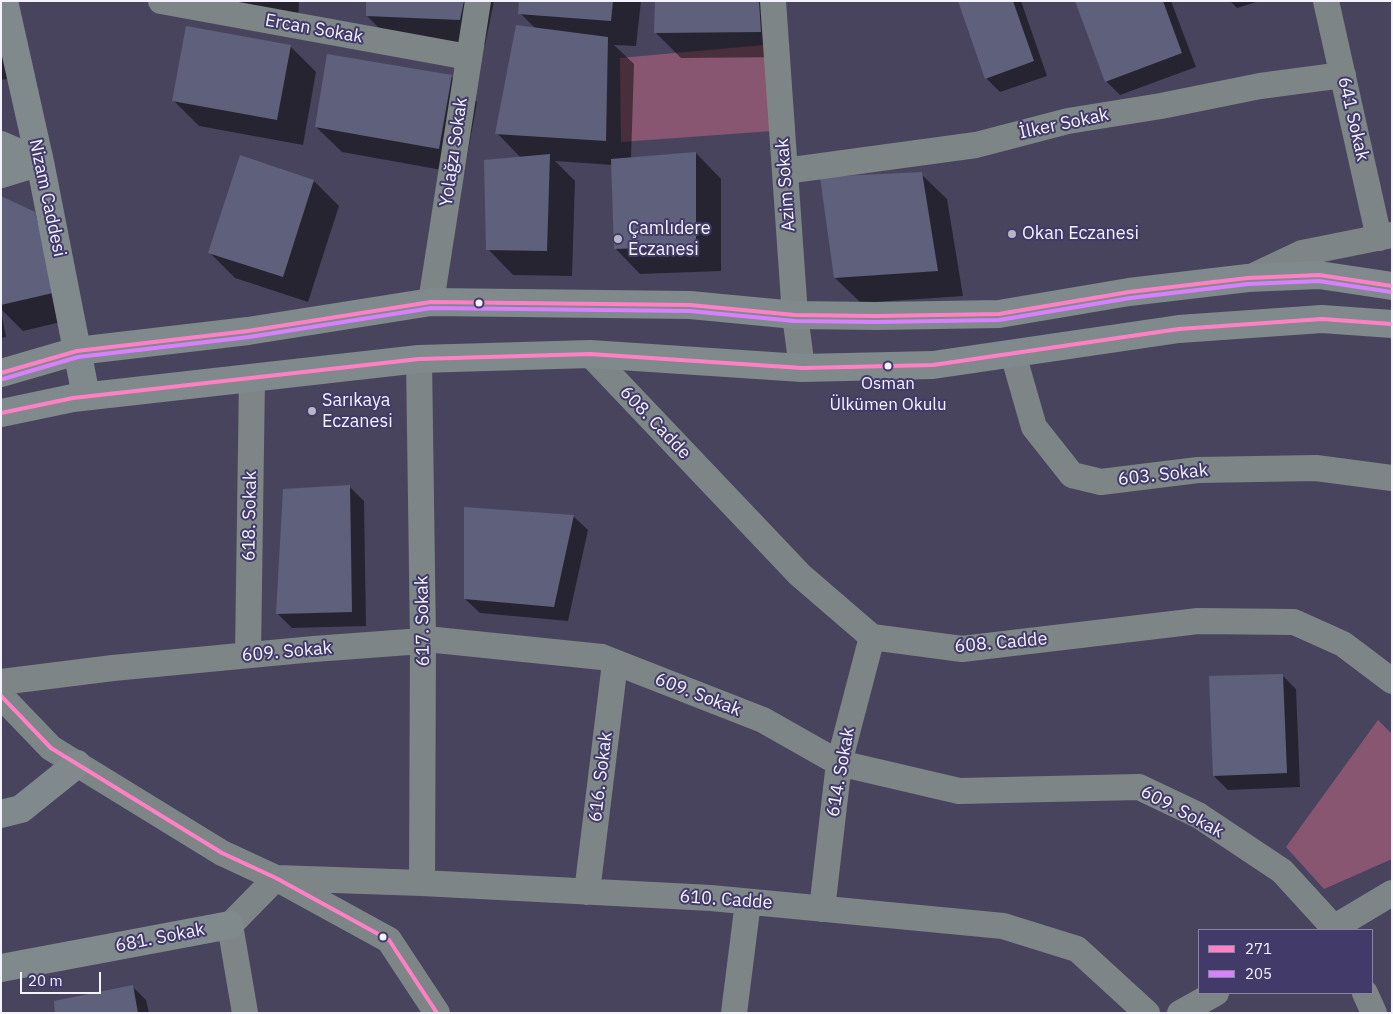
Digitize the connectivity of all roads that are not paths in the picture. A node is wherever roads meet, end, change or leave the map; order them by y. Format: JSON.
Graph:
{"nodes":[{"id":1,"x":4,"y":1,"type":"edge"},
{"id":2,"x":161,"y":1,"type":"edge"},
{"id":3,"x":478,"y":1,"type":"edge"},
{"id":4,"x":773,"y":1,"type":"edge"},
{"id":5,"x":1326,"y":1,"type":"edge"},
{"id":6,"x":468,"y":58,"type":"junction"},
{"id":7,"x":1342,"y":75,"type":"junction"},
{"id":8,"x":1,"y":145,"type":"edge"},
{"id":9,"x":40,"y":162,"type":"junction"},
{"id":10,"x":785,"y":171,"type":"junction"},
{"id":11,"x":1,"y":174,"type":"edge"},
{"id":12,"x":1386,"y":236,"type":"edge"},
{"id":13,"x":1248,"y":278,"type":"junction"},
{"id":14,"x":1392,"y":286,"type":"edge"},
{"id":15,"x":432,"y":302,"type":"junction"},
{"id":16,"x":795,"y":316,"type":"junction"},
{"id":17,"x":1392,"y":324,"type":"edge"},
{"id":18,"x":78,"y":351,"type":"junction"},
{"id":19,"x":590,"y":354,"type":"junction"},
{"id":20,"x":1013,"y":354,"type":"junction"},
{"id":21,"x":418,"y":359,"type":"junction"},
{"id":22,"x":802,"y":368,"type":"junction"},
{"id":23,"x":1,"y":373,"type":"edge"},
{"id":24,"x":252,"y":377,"type":"junction"},
{"id":25,"x":86,"y":396,"type":"junction"},
{"id":26,"x":1,"y":413,"type":"edge"},
{"id":27,"x":1392,"y":478,"type":"edge"},
{"id":28,"x":872,"y":637,"type":"junction"},
{"id":29,"x":423,"y":640,"type":"junction"},
{"id":30,"x":248,"y":655,"type":"junction"},
{"id":31,"x":615,"y":663,"type":"junction"},
{"id":32,"x":1392,"y":681,"type":"edge"},
{"id":33,"x":1,"y":682,"type":"edge"},
{"id":34,"x":1,"y":696,"type":"edge"},
{"id":35,"x":839,"y":763,"type":"junction"},
{"id":36,"x":77,"y":764,"type":"junction"},
{"id":37,"x":1,"y":814,"type":"edge"},
{"id":38,"x":276,"y":878,"type":"junction"},
{"id":39,"x":422,"y":884,"type":"junction"},
{"id":40,"x":587,"y":892,"type":"junction"},
{"id":41,"x":1392,"y":893,"type":"edge"},
{"id":42,"x":748,"y":902,"type":"junction"},
{"id":43,"x":822,"y":909,"type":"junction"},
{"id":44,"x":230,"y":925,"type":"junction"},
{"id":45,"x":1334,"y":929,"type":"edge"},
{"id":46,"x":1,"y":968,"type":"edge"},
{"id":47,"x":1214,"y":994,"type":"edge"},
{"id":48,"x":1365,"y":994,"type":"edge"},
{"id":49,"x":245,"y":1013,"type":"edge"},
{"id":50,"x":437,"y":1013,"type":"edge"},
{"id":51,"x":734,"y":1013,"type":"edge"},
{"id":52,"x":1147,"y":1013,"type":"edge"},
{"id":53,"x":1180,"y":1013,"type":"edge"},
{"id":54,"x":1374,"y":1013,"type":"edge"}],
"edges":[{"from":1,"to":9,"type":"main road","name":"Nizam Caddesi"},
{"from":2,"to":6,"type":"street","name":"Ercan Sokak"},
{"from":3,"to":6,"type":"street","name":"Yolağzı Sokak"},
{"from":4,"to":10,"type":"street","name":"Azim Sokak"},
{"from":5,"to":7,"type":"street","name":"641 Sokak"},
{"from":6,"to":15,"type":"street","name":"Yolağzı Sokak"},
{"from":7,"to":10,"type":"street","name":"İlker Sokak"},
{"from":7,"to":12,"type":"street","name":"641 Sokak"},
{"from":8,"to":9,"type":"main road"},
{"from":9,"to":11,"type":"main road"},
{"from":9,"to":18,"type":"main road","name":"Nizam Caddesi"},
{"from":10,"to":16,"type":"street","name":"Azim Sokak"},
{"from":12,"to":13,"type":"street"},
{"from":13,"to":14,"type":"main road"},
{"from":13,"to":16,"type":"main road"},
{"from":15,"to":16,"type":"main road"},
{"from":15,"to":18,"type":"main road"},
{"from":16,"to":22,"type":"street","name":"Azim Sokak"},
{"from":17,"to":20,"type":"main road"},
{"from":18,"to":23,"type":"main road"},
{"from":18,"to":25,"type":"main road","name":"Nizam Caddesi"},
{"from":19,"to":21,"type":"main road"},
{"from":19,"to":22,"type":"main road"},
{"from":19,"to":28,"type":"street","name":"608. Cadde"},
{"from":20,"to":22,"type":"main road"},
{"from":20,"to":27,"type":"street","name":"603. Sokak"},
{"from":21,"to":24,"type":"main road"},
{"from":21,"to":29,"type":"street","name":"617. Sokak"},
{"from":24,"to":25,"type":"main road"},
{"from":24,"to":30,"type":"street","name":"618. Sokak"},
{"from":25,"to":26,"type":"main road"},
{"from":28,"to":32,"type":"street","name":"608. Cadde"},
{"from":28,"to":35,"type":"street","name":"614. Sokak"},
{"from":29,"to":30,"type":"street","name":"609. Sokak"},
{"from":29,"to":31,"type":"street","name":"609. Sokak"},
{"from":29,"to":39,"type":"street","name":"617. Sokak"},
{"from":30,"to":33,"type":"street","name":"609. Sokak"},
{"from":31,"to":35,"type":"street","name":"609. Sokak"},
{"from":31,"to":40,"type":"street","name":"616. Sokak"},
{"from":34,"to":36,"type":"street"},
{"from":35,"to":43,"type":"street","name":"614. Sokak"},
{"from":35,"to":45,"type":"street","name":"609. Sokak"},
{"from":36,"to":37,"type":"main road"},
{"from":36,"to":38,"type":"street"},
{"from":38,"to":39,"type":"street","name":"610. Cadde"},
{"from":38,"to":44,"type":"street"},
{"from":38,"to":50,"type":"street"},
{"from":39,"to":40,"type":"street","name":"610. Cadde"},
{"from":40,"to":42,"type":"street","name":"610. Cadde"},
{"from":41,"to":45,"type":"street"},
{"from":42,"to":43,"type":"street","name":"610. Cadde"},
{"from":42,"to":51,"type":"street"},
{"from":43,"to":52,"type":"street","name":"610. Cadde"},
{"from":44,"to":46,"type":"main road","name":"681. Sokak"},
{"from":44,"to":49,"type":"street"},
{"from":47,"to":53,"type":"street"},
{"from":48,"to":54,"type":"street"}]}
